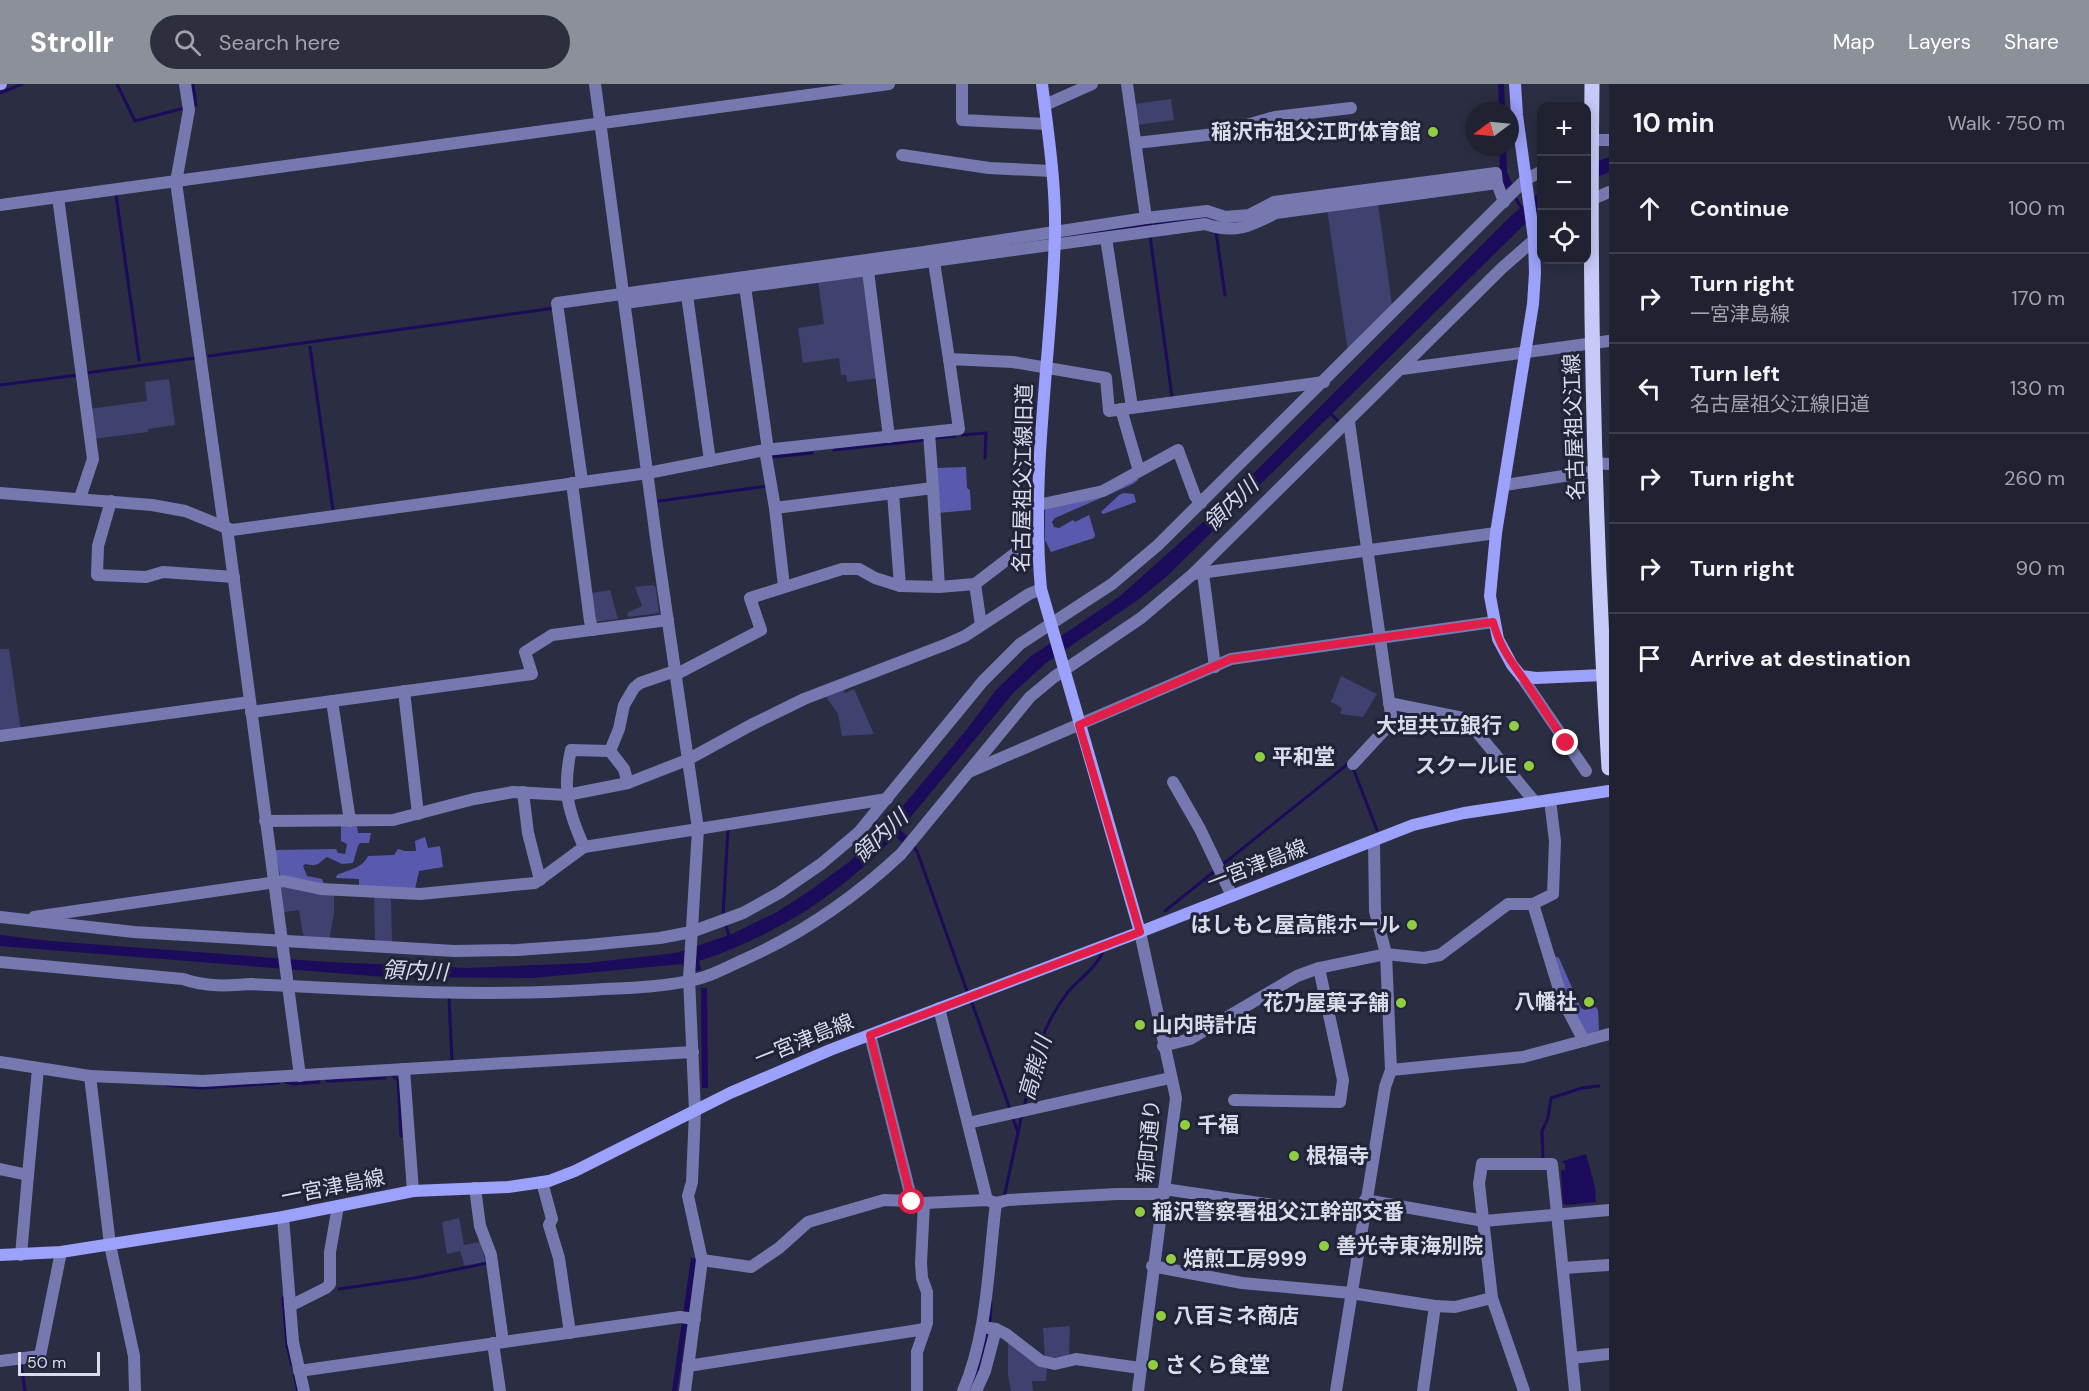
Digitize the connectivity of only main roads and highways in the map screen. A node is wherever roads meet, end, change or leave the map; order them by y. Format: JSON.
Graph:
{"nodes":[{"id":1,"x":1042,"y":84,"type":"edge"},
{"id":2,"x":1515,"y":84,"type":"edge"},
{"id":3,"x":1592,"y":84,"type":"edge"},
{"id":4,"x":1591,"y":114,"type":"edge"},
{"id":5,"x":1589,"y":210,"type":"edge"},
{"id":6,"x":1536,"y":235,"type":"edge"},
{"id":7,"x":1600,"y":466,"type":"edge"},
{"id":8,"x":1603,"y":501,"type":"edge"},
{"id":9,"x":1603,"y":675,"type":"junction"},
{"id":10,"x":1609,"y":768,"type":"edge"},
{"id":11,"x":1609,"y":791,"type":"edge"},
{"id":12,"x":1140,"y":932,"type":"junction"},
{"id":13,"x":0,"y":1255,"type":"edge"}],
"edges":[{"from":1,"to":12,"type":"main road","name":"名古屋祖父江線旧道"},
{"from":2,"to":6,"type":"main road"},
{"from":3,"to":4,"type":"main road","name":"名古屋祖父江線"},
{"from":5,"to":7,"type":"main road","name":"名古屋祖父江線"},
{"from":6,"to":9,"type":"main road"},
{"from":7,"to":8,"type":"main road","name":"名古屋祖父江線"},
{"from":8,"to":9,"type":"main road","name":"名古屋祖父江線"},
{"from":9,"to":10,"type":"main road","name":"名古屋祖父江線"},
{"from":11,"to":12,"type":"main road","name":"一宮津島線"},
{"from":12,"to":13,"type":"main road","name":"一宮津島線"}]}
